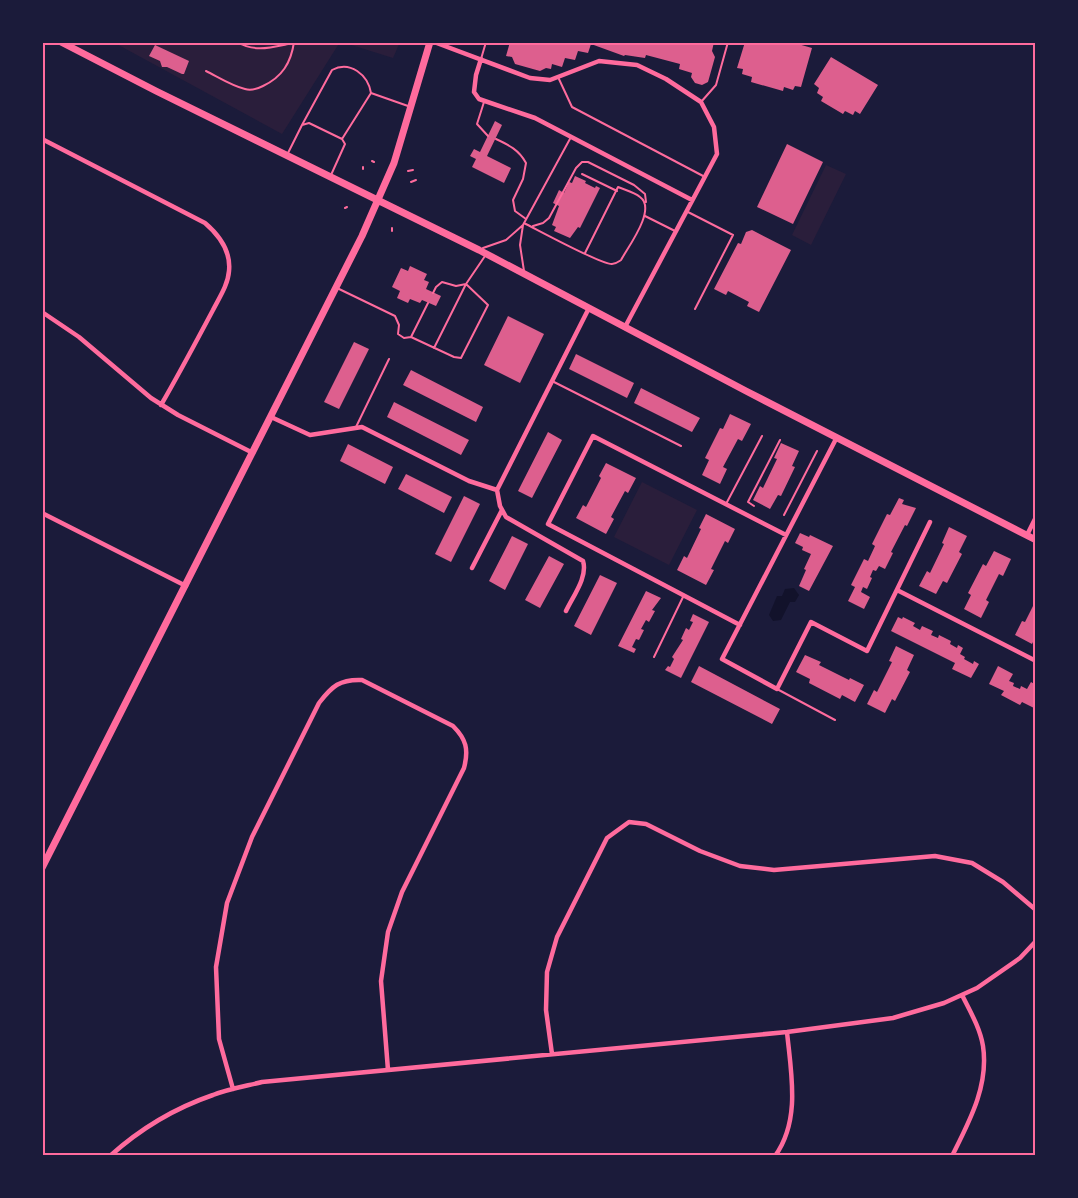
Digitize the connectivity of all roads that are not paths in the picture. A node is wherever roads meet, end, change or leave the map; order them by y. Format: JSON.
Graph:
{"nodes":[{"id":1,"x":61,"y":42,"type":"edge"},
{"id":2,"x":294,"y":42,"type":"edge"},
{"id":3,"x":430,"y":42,"type":"edge"},
{"id":4,"x":434,"y":42,"type":"edge"},
{"id":5,"x":486,"y":42,"type":"edge"},
{"id":6,"x":728,"y":42,"type":"edge"},
{"id":7,"x":482,"y":59,"type":"junction"},
{"id":8,"x":206,"y":71,"type":"dead end"},
{"id":9,"x":558,"y":77,"type":"junction"},
{"id":10,"x":371,"y":93,"type":"junction"},
{"id":11,"x":484,"y":101,"type":"junction"},
{"id":12,"x":701,"y":102,"type":"junction"},
{"id":13,"x":410,"y":107,"type":"junction"},
{"id":14,"x":302,"y":125,"type":"junction"},
{"id":15,"x":488,"y":135,"type":"dead end"},
{"id":16,"x":571,"y":137,"type":"junction"},
{"id":17,"x":42,"y":139,"type":"edge"},
{"id":18,"x":342,"y":139,"type":"junction"},
{"id":19,"x":496,"y":139,"type":"dead end"},
{"id":20,"x":287,"y":155,"type":"junction"},
{"id":21,"x":582,"y":174,"type":"dead end"},
{"id":22,"x":330,"y":177,"type":"junction"},
{"id":23,"x":705,"y":177,"type":"junction"},
{"id":24,"x":616,"y":191,"type":"junction"},
{"id":25,"x":692,"y":200,"type":"junction"},
{"id":26,"x":378,"y":201,"type":"junction"},
{"id":27,"x":646,"y":205,"type":"junction"},
{"id":28,"x":686,"y":211,"type":"junction"},
{"id":29,"x":645,"y":216,"type":"junction"},
{"id":30,"x":526,"y":219,"type":"junction"},
{"id":31,"x":524,"y":224,"type":"junction"},
{"id":32,"x":532,"y":227,"type":"junction"},
{"id":33,"x":676,"y":231,"type":"junction"},
{"id":34,"x":479,"y":250,"type":"junction"},
{"id":35,"x":585,"y":253,"type":"junction"},
{"id":36,"x":487,"y":254,"type":"junction"},
{"id":37,"x":524,"y":274,"type":"junction"},
{"id":38,"x":466,"y":284,"type":"junction"},
{"id":39,"x":336,"y":287,"type":"junction"},
{"id":40,"x":433,"y":293,"type":"dead end"},
{"id":41,"x":428,"y":303,"type":"dead end"},
{"id":42,"x":589,"y":308,"type":"junction"},
{"id":43,"x":695,"y":309,"type":"dead end"},
{"id":44,"x":42,"y":312,"type":"edge"},
{"id":45,"x":625,"y":327,"type":"junction"},
{"id":46,"x":411,"y":337,"type":"junction"},
{"id":47,"x":434,"y":348,"type":"junction"},
{"id":48,"x":389,"y":359,"type":"dead end"},
{"id":49,"x":552,"y":381,"type":"junction"},
{"id":50,"x":161,"y":405,"type":"junction"},
{"id":51,"x":271,"y":417,"type":"junction"},
{"id":52,"x":356,"y":427,"type":"junction"},
{"id":53,"x":762,"y":436,"type":"dead end"},
{"id":54,"x":837,"y":437,"type":"junction"},
{"id":55,"x":681,"y":446,"type":"dead end"},
{"id":56,"x":253,"y":453,"type":"junction"},
{"id":57,"x":497,"y":490,"type":"junction"},
{"id":58,"x":726,"y":504,"type":"junction"},
{"id":59,"x":502,"y":510,"type":"junction"},
{"id":60,"x":42,"y":513,"type":"edge"},
{"id":61,"x":1036,"y":517,"type":"edge"},
{"id":62,"x":930,"y":522,"type":"dead end"},
{"id":63,"x":786,"y":535,"type":"junction"},
{"id":64,"x":1027,"y":535,"type":"junction"},
{"id":65,"x":1036,"y":540,"type":"edge"},
{"id":66,"x":472,"y":568,"type":"dead end"},
{"id":67,"x":186,"y":586,"type":"junction"},
{"id":68,"x":897,"y":590,"type":"junction"},
{"id":69,"x":684,"y":596,"type":"junction"},
{"id":70,"x":566,"y":611,"type":"dead end"},
{"id":71,"x":740,"y":625,"type":"junction"},
{"id":72,"x":654,"y":657,"type":"dead end"},
{"id":73,"x":1036,"y":661,"type":"edge"},
{"id":74,"x":777,"y":689,"type":"junction"},
{"id":75,"x":835,"y":720,"type":"dead end"},
{"id":76,"x":42,"y":868,"type":"edge"},
{"id":77,"x":1036,"y":910,"type":"edge"},
{"id":78,"x":1036,"y":941,"type":"edge"},
{"id":79,"x":962,"y":994,"type":"junction"},
{"id":80,"x":787,"y":1032,"type":"junction"},
{"id":81,"x":552,"y":1054,"type":"junction"},
{"id":82,"x":388,"y":1070,"type":"junction"},
{"id":83,"x":233,"y":1089,"type":"junction"},
{"id":84,"x":110,"y":1156,"type":"edge"},
{"id":85,"x":775,"y":1156,"type":"edge"},
{"id":86,"x":952,"y":1156,"type":"edge"}],
"edges":[{"from":1,"to":20,"type":"main road"},
{"from":2,"to":8,"type":"lane"},
{"from":3,"to":13,"type":"main road"},
{"from":4,"to":7,"type":"street"},
{"from":5,"to":7,"type":"lane"},
{"from":6,"to":12,"type":"lane"},
{"from":7,"to":9,"type":"street"},
{"from":7,"to":11,"type":"street"},
{"from":9,"to":12,"type":"street"},
{"from":9,"to":23,"type":"lane"},
{"from":10,"to":13,"type":"lane"},
{"from":10,"to":14,"type":"lane"},
{"from":10,"to":18,"type":"lane"},
{"from":11,"to":15,"type":"lane"},
{"from":11,"to":16,"type":"street"},
{"from":12,"to":23,"type":"street"},
{"from":13,"to":26,"type":"main road"},
{"from":14,"to":18,"type":"lane"},
{"from":14,"to":20,"type":"lane"},
{"from":16,"to":25,"type":"street"},
{"from":16,"to":30,"type":"lane"},
{"from":17,"to":50,"type":"street"},
{"from":18,"to":22,"type":"lane"},
{"from":19,"to":30,"type":"lane"},
{"from":20,"to":22,"type":"main road"},
{"from":21,"to":24,"type":"lane"},
{"from":22,"to":26,"type":"main road"},
{"from":23,"to":25,"type":"street"},
{"from":24,"to":27,"type":"lane"},
{"from":24,"to":35,"type":"lane"},
{"from":25,"to":28,"type":"street"},
{"from":26,"to":34,"type":"main road"},
{"from":26,"to":39,"type":"main road"},
{"from":27,"to":29,"type":"lane"},
{"from":27,"to":32,"type":"lane"},
{"from":28,"to":33,"type":"street"},
{"from":28,"to":43,"type":"lane"},
{"from":29,"to":33,"type":"lane"},
{"from":29,"to":35,"type":"lane"},
{"from":30,"to":31,"type":"lane"},
{"from":31,"to":32,"type":"lane"},
{"from":31,"to":34,"type":"lane"},
{"from":31,"to":37,"type":"lane"},
{"from":32,"to":35,"type":"lane"},
{"from":33,"to":45,"type":"street"},
{"from":34,"to":36,"type":"main road"},
{"from":36,"to":37,"type":"main road"},
{"from":36,"to":38,"type":"lane"},
{"from":37,"to":42,"type":"main road"},
{"from":38,"to":40,"type":"lane"},
{"from":38,"to":47,"type":"lane"},
{"from":38,"to":47,"type":"lane"},
{"from":39,"to":46,"type":"lane"},
{"from":39,"to":51,"type":"main road"},
{"from":41,"to":46,"type":"lane"},
{"from":42,"to":45,"type":"main road"},
{"from":42,"to":49,"type":"street"},
{"from":44,"to":50,"type":"street"},
{"from":45,"to":54,"type":"main road"},
{"from":46,"to":47,"type":"lane"},
{"from":48,"to":52,"type":"lane"},
{"from":49,"to":55,"type":"lane"},
{"from":49,"to":57,"type":"street"},
{"from":50,"to":56,"type":"street"},
{"from":51,"to":52,"type":"street"},
{"from":51,"to":56,"type":"main road"},
{"from":52,"to":57,"type":"street"},
{"from":53,"to":58,"type":"lane"},
{"from":54,"to":63,"type":"street"},
{"from":54,"to":64,"type":"main road"},
{"from":56,"to":67,"type":"main road"},
{"from":57,"to":59,"type":"street"},
{"from":58,"to":63,"type":"street"},
{"from":58,"to":69,"type":"street"},
{"from":59,"to":66,"type":"street"},
{"from":59,"to":70,"type":"street"},
{"from":60,"to":67,"type":"street"},
{"from":61,"to":64,"type":"street"},
{"from":62,"to":68,"type":"street"},
{"from":63,"to":71,"type":"street"},
{"from":64,"to":65,"type":"main road"},
{"from":67,"to":76,"type":"main road"},
{"from":68,"to":73,"type":"street"},
{"from":68,"to":74,"type":"street"},
{"from":69,"to":71,"type":"street"},
{"from":69,"to":72,"type":"lane"},
{"from":71,"to":74,"type":"street"},
{"from":74,"to":75,"type":"lane"},
{"from":77,"to":81,"type":"street"},
{"from":78,"to":79,"type":"street"},
{"from":79,"to":80,"type":"street"},
{"from":79,"to":86,"type":"street"},
{"from":80,"to":81,"type":"street"},
{"from":80,"to":85,"type":"street"},
{"from":81,"to":82,"type":"street"},
{"from":82,"to":83,"type":"street"},
{"from":82,"to":83,"type":"street"},
{"from":83,"to":84,"type":"street"}]}
